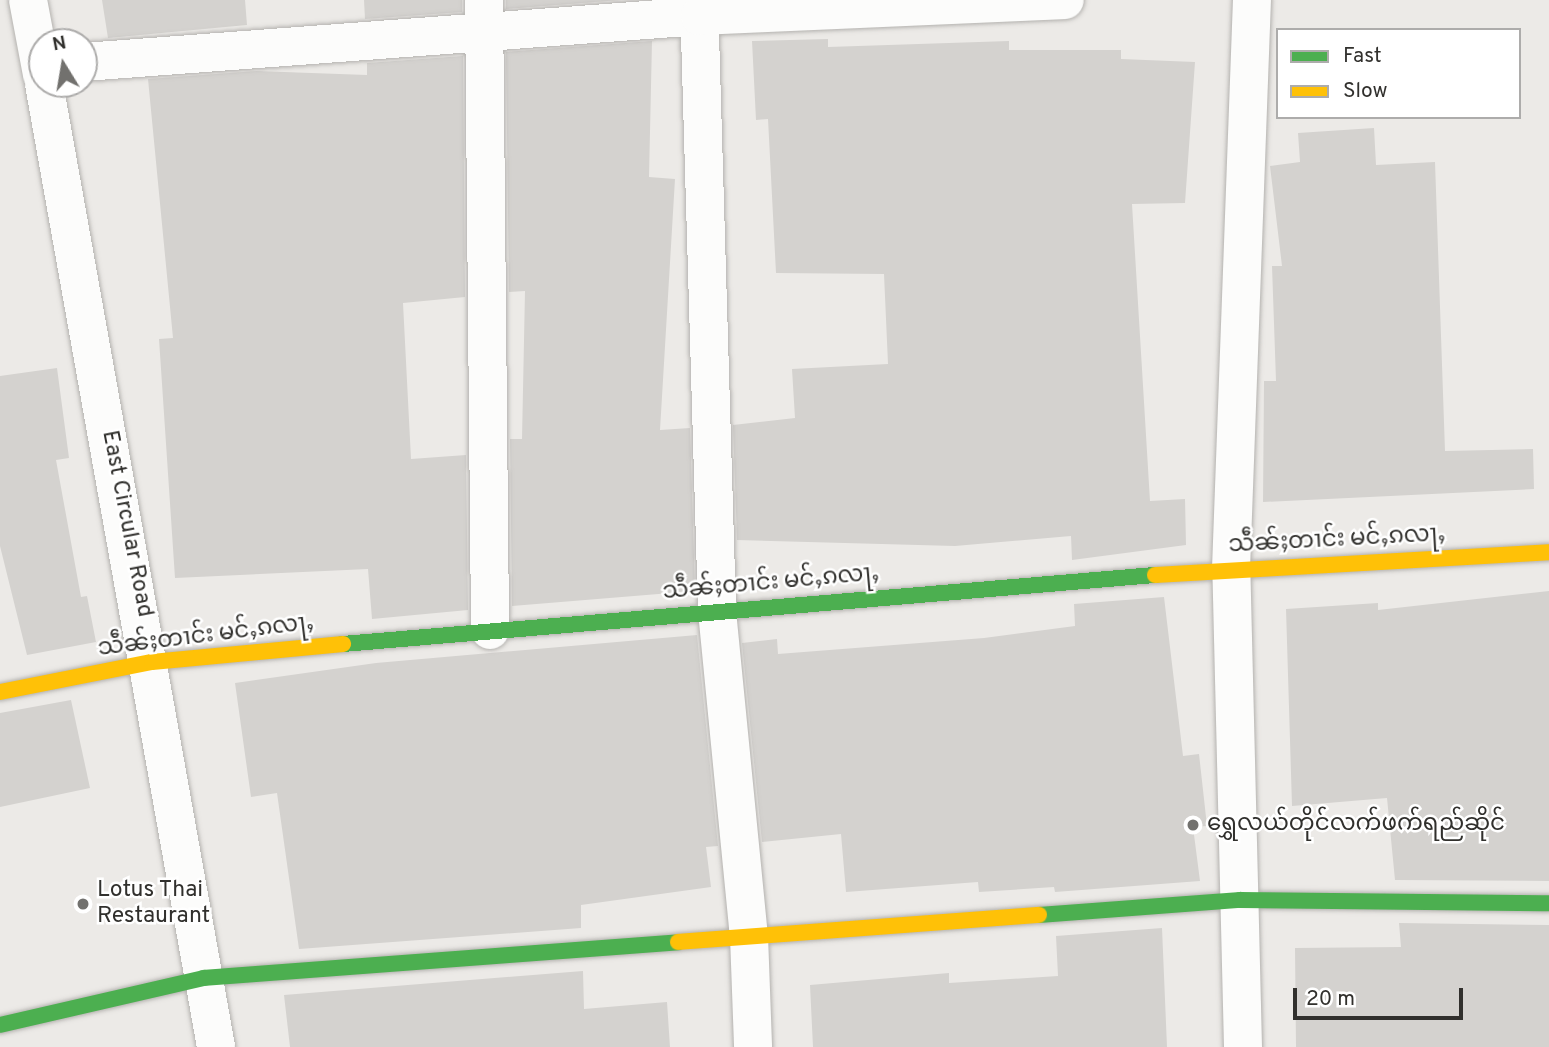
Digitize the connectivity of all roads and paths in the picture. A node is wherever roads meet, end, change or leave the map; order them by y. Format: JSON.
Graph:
{"nodes":[{"id":1,"x":22,"y":0,"type":"edge"},
{"id":2,"x":28,"y":0,"type":"edge"},
{"id":3,"x":1065,"y":0,"type":"edge"},
{"id":4,"x":1252,"y":0,"type":"edge"},
{"id":5,"x":0,"y":4,"type":"edge"},
{"id":6,"x":699,"y":8,"type":"edge"},
{"id":7,"x":483,"y":15,"type":"edge"},
{"id":8,"x":33,"y":28,"type":"edge"},
{"id":9,"x":98,"y":60,"type":"edge"},
{"id":10,"x":47,"y":98,"type":"edge"},
{"id":11,"x":1549,"y":552,"type":"edge"},
{"id":12,"x":1231,"y":569,"type":"junction"},
{"id":13,"x":717,"y":611,"type":"junction"},
{"id":14,"x":490,"y":630,"type":"junction"},
{"id":15,"x":152,"y":662,"type":"junction"},
{"id":16,"x":0,"y":692,"type":"edge"},
{"id":17,"x":1240,"y":900,"type":"junction"},
{"id":18,"x":1549,"y":903,"type":"edge"},
{"id":19,"x":749,"y":936,"type":"junction"},
{"id":20,"x":204,"y":978,"type":"junction"},
{"id":21,"x":0,"y":1025,"type":"edge"},
{"id":22,"x":216,"y":1047,"type":"edge"},
{"id":23,"x":753,"y":1047,"type":"edge"},
{"id":24,"x":1243,"y":1047,"type":"edge"}],
"edges":[{"from":1,"to":5,"type":"street"},
{"from":2,"to":8,"type":"street","name":"East Circular Road"},
{"from":3,"to":6,"type":"street"},
{"from":4,"to":12,"type":"street"},
{"from":6,"to":7,"type":"street"},
{"from":6,"to":13,"type":"street"},
{"from":7,"to":9,"type":"street"},
{"from":7,"to":14,"type":"street"},
{"from":10,"to":15,"type":"street","name":"East Circular Road"},
{"from":11,"to":12,"type":"street","name":"သဵၼ်ႈတၢင်း မင်ႇၵလႃႇ"},
{"from":12,"to":13,"type":"street","name":"သဵၼ်ႈတၢင်း မင်ႇၵလႃႇ"},
{"from":12,"to":17,"type":"street"},
{"from":13,"to":14,"type":"street","name":"သဵၼ်ႈတၢင်း မင်ႇၵလႃႇ"},
{"from":13,"to":19,"type":"street"},
{"from":14,"to":15,"type":"street","name":"သဵၼ်ႈတၢင်း မင်ႇၵလႃႇ"},
{"from":15,"to":16,"type":"street","name":"သဵၼ်ႈတၢင်း မင်ႇၵလႃႇ"},
{"from":15,"to":20,"type":"street","name":"East Circular Road"},
{"from":17,"to":18,"type":"street"},
{"from":17,"to":19,"type":"street"},
{"from":17,"to":24,"type":"street"},
{"from":19,"to":20,"type":"street"},
{"from":19,"to":23,"type":"street"},
{"from":20,"to":21,"type":"street"},
{"from":20,"to":22,"type":"street","name":"East Circular Road"}]}
